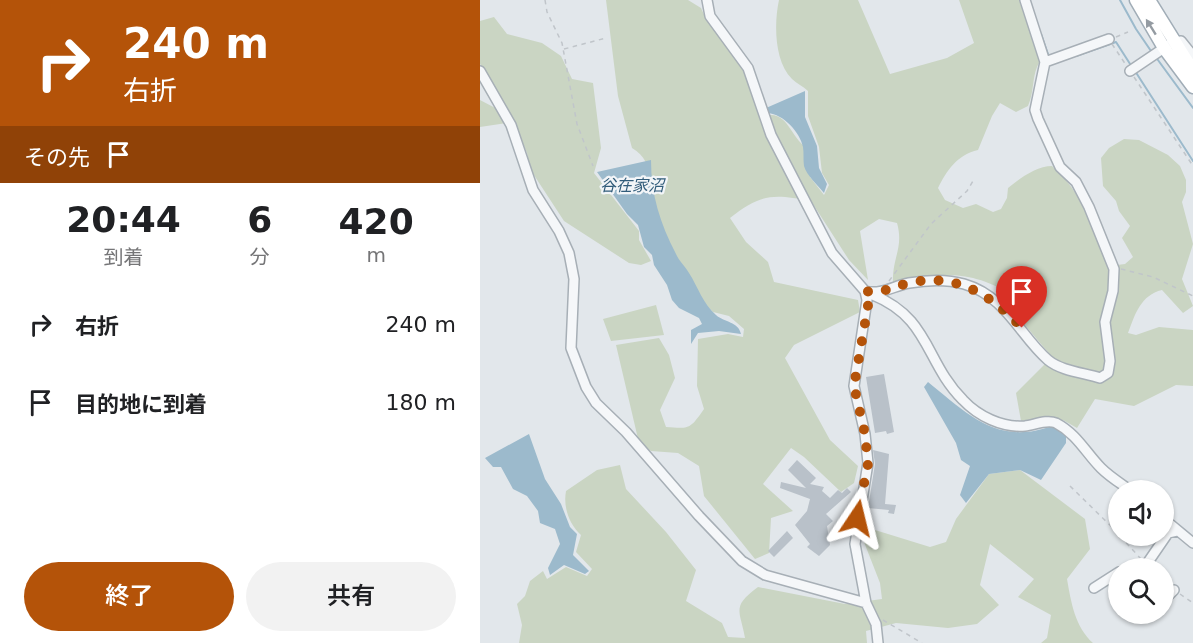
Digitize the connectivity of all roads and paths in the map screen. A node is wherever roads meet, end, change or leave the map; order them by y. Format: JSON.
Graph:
{"nodes":[{"id":1,"x":545,"y":0,"type":"edge"},
{"id":2,"x":706,"y":0,"type":"edge"},
{"id":3,"x":1025,"y":0,"type":"edge"},
{"id":4,"x":1136,"y":0,"type":"edge"},
{"id":5,"x":1149,"y":0,"type":"edge"},
{"id":6,"x":1128,"y":32,"type":"dead end"},
{"id":7,"x":606,"y":38,"type":"dead end"},
{"id":8,"x":1109,"y":39,"type":"junction"},
{"id":9,"x":1169,"y":45,"type":"junction"},
{"id":10,"x":563,"y":49,"type":"junction"},
{"id":11,"x":1193,"y":56,"type":"edge"},
{"id":12,"x":1045,"y":62,"type":"junction"},
{"id":13,"x":1130,"y":70,"type":"junction"},
{"id":14,"x":480,"y":71,"type":"edge"},
{"id":15,"x":1193,"y":71,"type":"edge"},
{"id":16,"x":1193,"y":87,"type":"edge"},
{"id":17,"x":593,"y":166,"type":"dead end"},
{"id":18,"x":1193,"y":166,"type":"edge"},
{"id":19,"x":973,"y":182,"type":"dead end"},
{"id":20,"x":1113,"y":267,"type":"junction"},
{"id":21,"x":886,"y":290,"type":"junction"},
{"id":22,"x":865,"y":291,"type":"junction"},
{"id":23,"x":1193,"y":296,"type":"edge"},
{"id":24,"x":1117,"y":480,"type":"edge"},
{"id":25,"x":1070,"y":486,"type":"dead end"},
{"id":26,"x":1108,"y":523,"type":"edge"},
{"id":27,"x":1174,"y":528,"type":"edge"},
{"id":28,"x":1178,"y":531,"type":"junction"},
{"id":29,"x":1193,"y":543,"type":"edge"},
{"id":30,"x":1129,"y":546,"type":"edge"},
{"id":31,"x":1139,"y":558,"type":"edge"},
{"id":32,"x":1151,"y":558,"type":"edge"},
{"id":33,"x":1108,"y":579,"type":"edge"},
{"id":34,"x":1094,"y":588,"type":"dead end"},
{"id":35,"x":866,"y":603,"type":"junction"},
{"id":36,"x":873,"y":617,"type":"junction"},
{"id":37,"x":878,"y":643,"type":"edge"},
{"id":38,"x":922,"y":643,"type":"edge"}],
"edges":[{"from":1,"to":10,"type":"path"},
{"from":2,"to":22,"type":"street"},
{"from":3,"to":12,"type":"street"},
{"from":9,"to":4,"type":"main road","one_way":true},
{"from":5,"to":9,"type":"main road"},
{"from":6,"to":8,"type":"path"},
{"from":7,"to":10,"type":"path"},
{"from":8,"to":12,"type":"street"},
{"from":8,"to":13,"type":"path"},
{"from":9,"to":11,"type":"street"},
{"from":9,"to":13,"type":"street"},
{"from":9,"to":15,"type":"main road"},
{"from":9,"to":16,"type":"main road"},
{"from":10,"to":17,"type":"path"},
{"from":12,"to":20,"type":"street"},
{"from":13,"to":18,"type":"path"},
{"from":14,"to":35,"type":"street"},
{"from":19,"to":21,"type":"path"},
{"from":20,"to":21,"type":"street"},
{"from":20,"to":23,"type":"path"},
{"from":21,"to":22,"type":"street"},
{"from":22,"to":24,"type":"street"},
{"from":22,"to":35,"type":"street"},
{"from":25,"to":26,"type":"path"},
{"from":27,"to":28,"type":"street"},
{"from":28,"to":29,"type":"street"},
{"from":28,"to":32,"type":"street"},
{"from":30,"to":31,"type":"path"},
{"from":33,"to":34,"type":"street"},
{"from":35,"to":36,"type":"street"},
{"from":36,"to":37,"type":"street"},
{"from":36,"to":38,"type":"path"}]}
